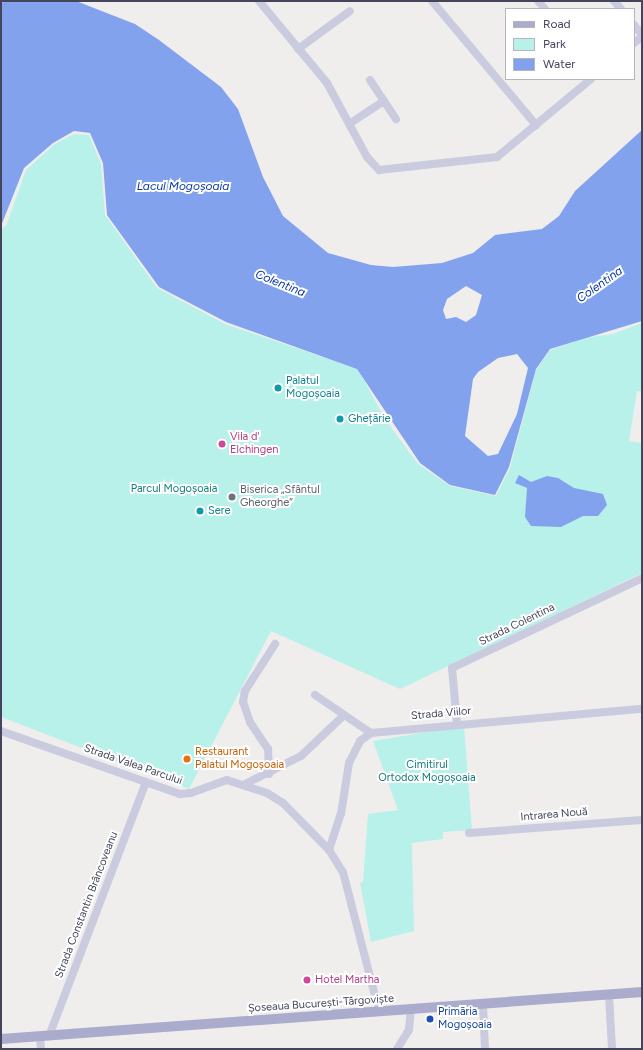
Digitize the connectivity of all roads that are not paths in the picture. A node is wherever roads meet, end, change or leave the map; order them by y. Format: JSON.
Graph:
{"nodes":[{"id":1,"x":259,"y":1,"type":"edge"},
{"id":2,"x":432,"y":1,"type":"edge"},
{"id":3,"x":350,"y":11,"type":"dead end"},
{"id":4,"x":635,"y":26,"type":"edge"},
{"id":5,"x":642,"y":36,"type":"edge"},
{"id":6,"x":298,"y":48,"type":"junction"},
{"id":7,"x":370,"y":80,"type":"dead end"},
{"id":8,"x":590,"y":80,"type":"edge"},
{"id":9,"x":384,"y":101,"type":"junction"},
{"id":10,"x":396,"y":119,"type":"dead end"},
{"id":11,"x":349,"y":124,"type":"junction"},
{"id":12,"x":536,"y":125,"type":"junction"},
{"id":13,"x":642,"y":578,"type":"edge"},
{"id":14,"x":275,"y":644,"type":"dead end"},
{"id":15,"x":315,"y":696,"type":"dead end"},
{"id":16,"x":642,"y":709,"type":"edge"},
{"id":17,"x":344,"y":714,"type":"junction"},
{"id":18,"x":457,"y":723,"type":"junction"},
{"id":19,"x":1,"y":731,"type":"edge"},
{"id":20,"x":371,"y":733,"type":"junction"},
{"id":21,"x":269,"y":774,"type":"junction"},
{"id":22,"x":146,"y":782,"type":"junction"},
{"id":23,"x":245,"y":784,"type":"junction"},
{"id":24,"x":642,"y":820,"type":"edge"},
{"id":25,"x":469,"y":833,"type":"dead end"},
{"id":26,"x":330,"y":850,"type":"junction"},
{"id":27,"x":642,"y":992,"type":"edge"},
{"id":28,"x":609,"y":994,"type":"junction"},
{"id":29,"x":483,"y":1004,"type":"junction"},
{"id":30,"x":411,"y":1009,"type":"junction"},
{"id":31,"x":379,"y":1011,"type":"junction"},
{"id":32,"x":45,"y":1036,"type":"junction"},
{"id":33,"x":1,"y":1039,"type":"edge"},
{"id":34,"x":41,"y":1049,"type":"edge"},
{"id":35,"x":397,"y":1049,"type":"edge"},
{"id":36,"x":485,"y":1049,"type":"edge"},
{"id":37,"x":612,"y":1049,"type":"edge"}],
"edges":[{"from":1,"to":6,"type":"street"},
{"from":2,"to":12,"type":"street"},
{"from":3,"to":6,"type":"street"},
{"from":4,"to":5,"type":"street"},
{"from":6,"to":11,"type":"street"},
{"from":7,"to":9,"type":"street"},
{"from":8,"to":12,"type":"street"},
{"from":9,"to":10,"type":"street"},
{"from":9,"to":11,"type":"street"},
{"from":11,"to":12,"type":"street"},
{"from":13,"to":18,"type":"street","name":"Strada Colentina"},
{"from":14,"to":21,"type":"street"},
{"from":15,"to":17,"type":"street"},
{"from":16,"to":18,"type":"street","name":"Strada Viilor"},
{"from":17,"to":20,"type":"street"},
{"from":17,"to":21,"type":"street"},
{"from":18,"to":20,"type":"street","name":"Strada Viilor"},
{"from":19,"to":22,"type":"street","name":"Strada Valea Parcului"},
{"from":20,"to":26,"type":"street"},
{"from":21,"to":23,"type":"street"},
{"from":22,"to":23,"type":"street","name":"Strada Valea Parcului"},
{"from":22,"to":32,"type":"street","name":"Strada Constantin Brâncoveanu"},
{"from":23,"to":26,"type":"street","name":"Strada Valea Parcului"},
{"from":24,"to":25,"type":"street","name":"Intrarea Nouă"},
{"from":26,"to":31,"type":"street","name":"Strada Valea Parcului"},
{"from":27,"to":28,"type":"main road","name":"Șoseaua București-Târgoviște"},
{"from":28,"to":29,"type":"main road","name":"Șoseaua București-Târgoviște"},
{"from":28,"to":37,"type":"street"},
{"from":29,"to":30,"type":"main road","name":"Șoseaua București-Târgoviște"},
{"from":29,"to":36,"type":"street"},
{"from":30,"to":31,"type":"main road","name":"Șoseaua București-Târgoviște"},
{"from":30,"to":35,"type":"street"},
{"from":31,"to":32,"type":"main road","name":"Șoseaua București-Târgoviște"},
{"from":32,"to":33,"type":"main road","name":"Șoseaua București-Târgoviște"},
{"from":32,"to":34,"type":"street","name":"Strada Constantin Brâncoveanu"}]}
